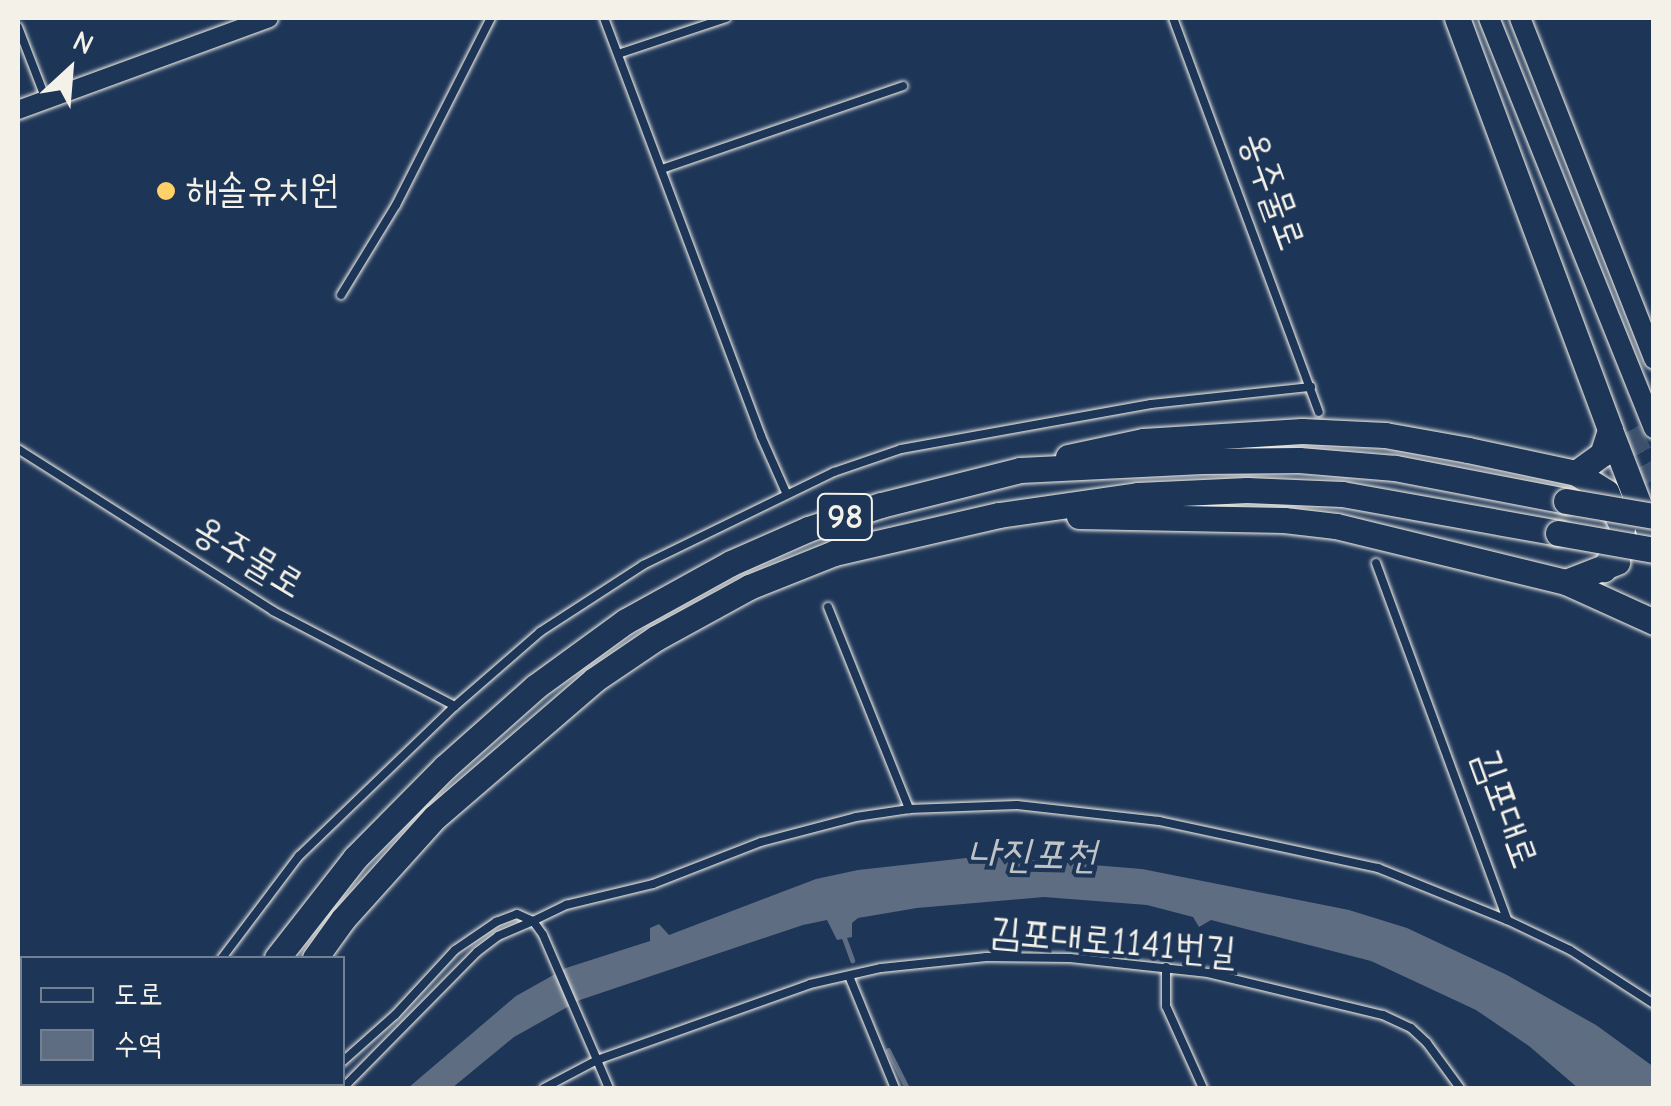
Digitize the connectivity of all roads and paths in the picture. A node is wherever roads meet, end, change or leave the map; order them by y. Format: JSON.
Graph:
{"nodes":[{"id":1,"x":269,"y":18,"type":"edge"},
{"id":2,"x":491,"y":18,"type":"edge"},
{"id":3,"x":604,"y":18,"type":"edge"},
{"id":4,"x":726,"y":18,"type":"edge"},
{"id":5,"x":1173,"y":18,"type":"edge"},
{"id":6,"x":1457,"y":18,"type":"edge"},
{"id":7,"x":1468,"y":18,"type":"edge"},
{"id":8,"x":1489,"y":18,"type":"edge"},
{"id":9,"x":1520,"y":18,"type":"edge"},
{"id":10,"x":18,"y":26,"type":"edge"},
{"id":11,"x":618,"y":54,"type":"junction"},
{"id":12,"x":903,"y":86,"type":"dead end"},
{"id":13,"x":46,"y":100,"type":"junction"},
{"id":14,"x":18,"y":110,"type":"edge"},
{"id":15,"x":662,"y":169,"type":"junction"},
{"id":16,"x":341,"y":295,"type":"dead end"},
{"id":17,"x":1654,"y":360,"type":"edge"},
{"id":18,"x":1311,"y":387,"type":"junction"},
{"id":19,"x":1319,"y":412,"type":"dead end"},
{"id":20,"x":1630,"y":430,"type":"edge"},
{"id":21,"x":18,"y":448,"type":"edge"},
{"id":22,"x":1020,"y":470,"type":"junction"},
{"id":23,"x":1576,"y":472,"type":"junction"},
{"id":24,"x":787,"y":496,"type":"junction"},
{"id":25,"x":998,"y":515,"type":"junction"},
{"id":26,"x":1654,"y":516,"type":"edge"},
{"id":27,"x":1653,"y":544,"type":"edge"},
{"id":28,"x":1376,"y":563,"type":"dead end"},
{"id":29,"x":1604,"y":569,"type":"junction"},
{"id":30,"x":1566,"y":582,"type":"junction"},
{"id":31,"x":828,"y":608,"type":"dead end"},
{"id":32,"x":1654,"y":622,"type":"edge"},
{"id":33,"x":455,"y":706,"type":"junction"},
{"id":34,"x":909,"y":809,"type":"junction"},
{"id":35,"x":533,"y":920,"type":"junction"},
{"id":36,"x":1507,"y":920,"type":"junction"},
{"id":37,"x":224,"y":956,"type":"edge"},
{"id":38,"x":279,"y":956,"type":"edge"},
{"id":39,"x":317,"y":956,"type":"edge"},
{"id":40,"x":1166,"y":967,"type":"junction"},
{"id":41,"x":849,"y":976,"type":"junction"},
{"id":42,"x":1654,"y":1004,"type":"edge"},
{"id":43,"x":345,"y":1059,"type":"edge"},
{"id":44,"x":597,"y":1060,"type":"junction"},
{"id":45,"x":344,"y":1088,"type":"edge"},
{"id":46,"x":544,"y":1088,"type":"edge"},
{"id":47,"x":609,"y":1088,"type":"edge"},
{"id":48,"x":895,"y":1088,"type":"edge"},
{"id":49,"x":1203,"y":1088,"type":"edge"},
{"id":50,"x":1460,"y":1088,"type":"edge"}],
"edges":[{"from":1,"to":13,"type":"street"},
{"from":2,"to":16,"type":"lane"},
{"from":3,"to":11,"type":"lane"},
{"from":4,"to":11,"type":"lane"},
{"from":5,"to":18,"type":"lane","name":"옹주물로"},
{"from":6,"to":20,"type":"highway"},
{"from":7,"to":20,"type":"highway"},
{"from":8,"to":20,"type":"main road"},
{"from":9,"to":17,"type":"main road"},
{"from":10,"to":13,"type":"lane"},
{"from":11,"to":15,"type":"lane"},
{"from":12,"to":15,"type":"lane"},
{"from":13,"to":14,"type":"street"},
{"from":15,"to":24,"type":"lane"},
{"from":18,"to":19,"type":"lane","name":"옹주물로"},
{"from":18,"to":24,"type":"lane"},
{"from":20,"to":23,"type":"highway"},
{"from":20,"to":27,"type":"highway"},
{"from":21,"to":33,"type":"lane","name":"옹주물로"},
{"from":22,"to":23,"type":"highway"},
{"from":22,"to":26,"type":"highway","number":"98","bridge":true},
{"from":22,"to":38,"type":"highway","number":"98"},
{"from":23,"to":29,"type":"highway"},
{"from":24,"to":33,"type":"lane"},
{"from":25,"to":27,"type":"highway","number":"98","bridge":true},
{"from":25,"to":30,"type":"highway"},
{"from":25,"to":39,"type":"highway","number":"98"},
{"from":27,"to":29,"type":"highway"},
{"from":28,"to":36,"type":"lane","name":"김포대로"},
{"from":29,"to":30,"type":"highway"},
{"from":30,"to":32,"type":"highway"},
{"from":31,"to":34,"type":"lane"},
{"from":33,"to":37,"type":"lane"},
{"from":34,"to":35,"type":"lane"},
{"from":34,"to":36,"type":"lane"},
{"from":35,"to":43,"type":"lane"},
{"from":35,"to":44,"type":"lane"},
{"from":35,"to":45,"type":"lane"},
{"from":36,"to":42,"type":"lane","name":"김포대로"},
{"from":40,"to":41,"type":"lane","name":"김포대로1141번길"},
{"from":40,"to":49,"type":"lane"},
{"from":40,"to":50,"type":"lane","name":"김포대로1141번길"},
{"from":41,"to":44,"type":"lane","name":"김포대로1141번길"},
{"from":41,"to":48,"type":"lane"},
{"from":44,"to":46,"type":"lane"},
{"from":44,"to":47,"type":"lane"}]}
